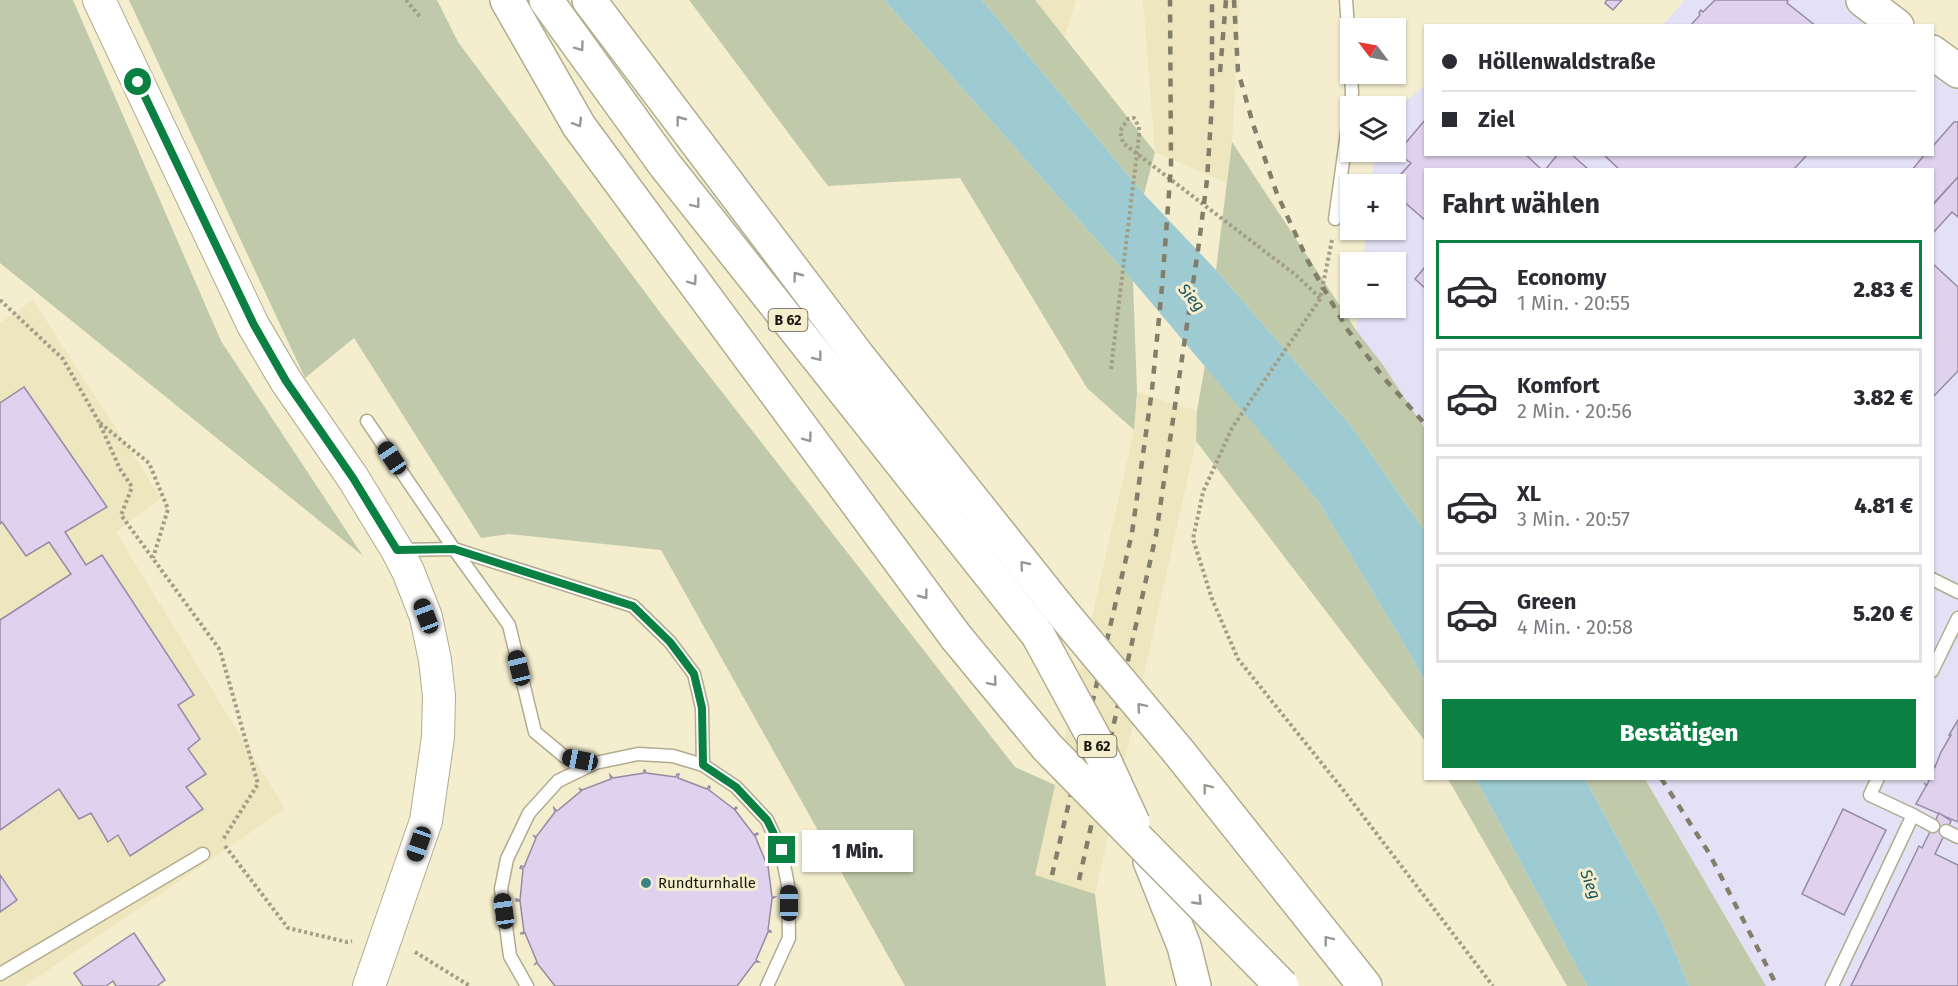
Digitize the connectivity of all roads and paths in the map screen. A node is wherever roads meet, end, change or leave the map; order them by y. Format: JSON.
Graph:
{"nodes":[{"id":1,"x":99,"y":0,"type":"edge"},
{"id":2,"x":406,"y":0,"type":"edge"},
{"id":3,"x":507,"y":0,"type":"edge"},
{"id":4,"x":546,"y":0,"type":"edge"},
{"id":5,"x":589,"y":0,"type":"edge"},
{"id":6,"x":1346,"y":0,"type":"edge"},
{"id":7,"x":1863,"y":0,"type":"edge"},
{"id":8,"x":421,"y":18,"type":"dead end"},
{"id":9,"x":1347,"y":18,"type":"edge"},
{"id":10,"x":1894,"y":24,"type":"edge"},
{"id":11,"x":1934,"y":53,"type":"edge"},
{"id":12,"x":1958,"y":71,"type":"edge"},
{"id":13,"x":1343,"y":162,"type":"edge"},
{"id":14,"x":1335,"y":219,"type":"joint"},
{"id":15,"x":1320,"y":299,"type":"junction"},
{"id":16,"x":0,"y":300,"type":"edge"},
{"id":17,"x":858,"y":356,"type":"junction"},
{"id":18,"x":1111,"y":369,"type":"dead end"},
{"id":19,"x":368,"y":421,"type":"dead end"},
{"id":20,"x":99,"y":422,"type":"junction"},
{"id":21,"x":454,"y":549,"type":"junction"},
{"id":22,"x":397,"y":550,"type":"junction"},
{"id":23,"x":153,"y":558,"type":"junction"},
{"id":24,"x":1934,"y":580,"type":"edge"},
{"id":25,"x":1958,"y":592,"type":"edge"},
{"id":26,"x":1958,"y":618,"type":"edge"},
{"id":27,"x":1038,"y":634,"type":"junction"},
{"id":28,"x":1934,"y":666,"type":"edge"},
{"id":29,"x":595,"y":763,"type":"junction"},
{"id":30,"x":703,"y":765,"type":"junction"},
{"id":31,"x":1877,"y":780,"type":"edge"},
{"id":32,"x":1913,"y":815,"type":"junction"},
{"id":33,"x":1933,"y":826,"type":"dead end"},
{"id":34,"x":1946,"y":831,"type":"dead end"},
{"id":35,"x":1958,"y":837,"type":"edge"},
{"id":36,"x":203,"y":854,"type":"dead end"},
{"id":37,"x":388,"y":935,"type":"junction"},
{"id":38,"x":0,"y":974,"type":"edge"},
{"id":39,"x":369,"y":986,"type":"edge"},
{"id":40,"x":470,"y":986,"type":"edge"},
{"id":41,"x":527,"y":986,"type":"edge"},
{"id":42,"x":767,"y":986,"type":"edge"},
{"id":43,"x":1194,"y":986,"type":"edge"},
{"id":44,"x":1282,"y":986,"type":"edge"},
{"id":45,"x":1365,"y":986,"type":"edge"},
{"id":46,"x":1493,"y":986,"type":"edge"},
{"id":47,"x":1832,"y":986,"type":"edge"}],
"edges":[{"from":1,"to":22,"type":"street"},
{"from":2,"to":8,"type":"path"},
{"from":3,"to":44,"type":"main road","one_way":true,"bridge":true},
{"from":4,"to":27,"type":"main road","number":"B 62","one_way":true},
{"from":17,"to":5,"type":"main road","number":"B 62","one_way":true},
{"from":6,"to":9,"type":"lane"},
{"from":7,"to":10,"type":"main road"},
{"from":11,"to":12,"type":"main road"},
{"from":13,"to":14,"type":"lane"},
{"from":14,"to":15,"type":"path"},
{"from":15,"to":18,"type":"path","bridge":true},
{"from":15,"to":46,"type":"path"},
{"from":16,"to":20,"type":"path"},
{"from":17,"to":27,"type":"main road","number":"B 62"},
{"from":45,"to":17,"type":"main road","number":"B 62","one_way":true,"bridge":true},
{"from":19,"to":21,"type":"lane"},
{"from":20,"to":23,"type":"path"},
{"from":20,"to":23,"type":"path"},
{"from":21,"to":22,"type":"lane"},
{"from":21,"to":29,"type":"lane"},
{"from":21,"to":30,"type":"lane"},
{"from":22,"to":37,"type":"street"},
{"from":23,"to":37,"type":"path"},
{"from":24,"to":25,"type":"lane"},
{"from":26,"to":28,"type":"lane"},
{"from":27,"to":43,"type":"main road","number":"B 62","bridge":true},
{"from":29,"to":30,"type":"lane"},
{"from":29,"to":41,"type":"lane"},
{"from":30,"to":42,"type":"lane"},
{"from":31,"to":32,"type":"lane"},
{"from":32,"to":33,"type":"lane"},
{"from":32,"to":47,"type":"lane"},
{"from":34,"to":35,"type":"lane"},
{"from":36,"to":38,"type":"lane"},
{"from":37,"to":39,"type":"street"},
{"from":37,"to":40,"type":"path"}]}
